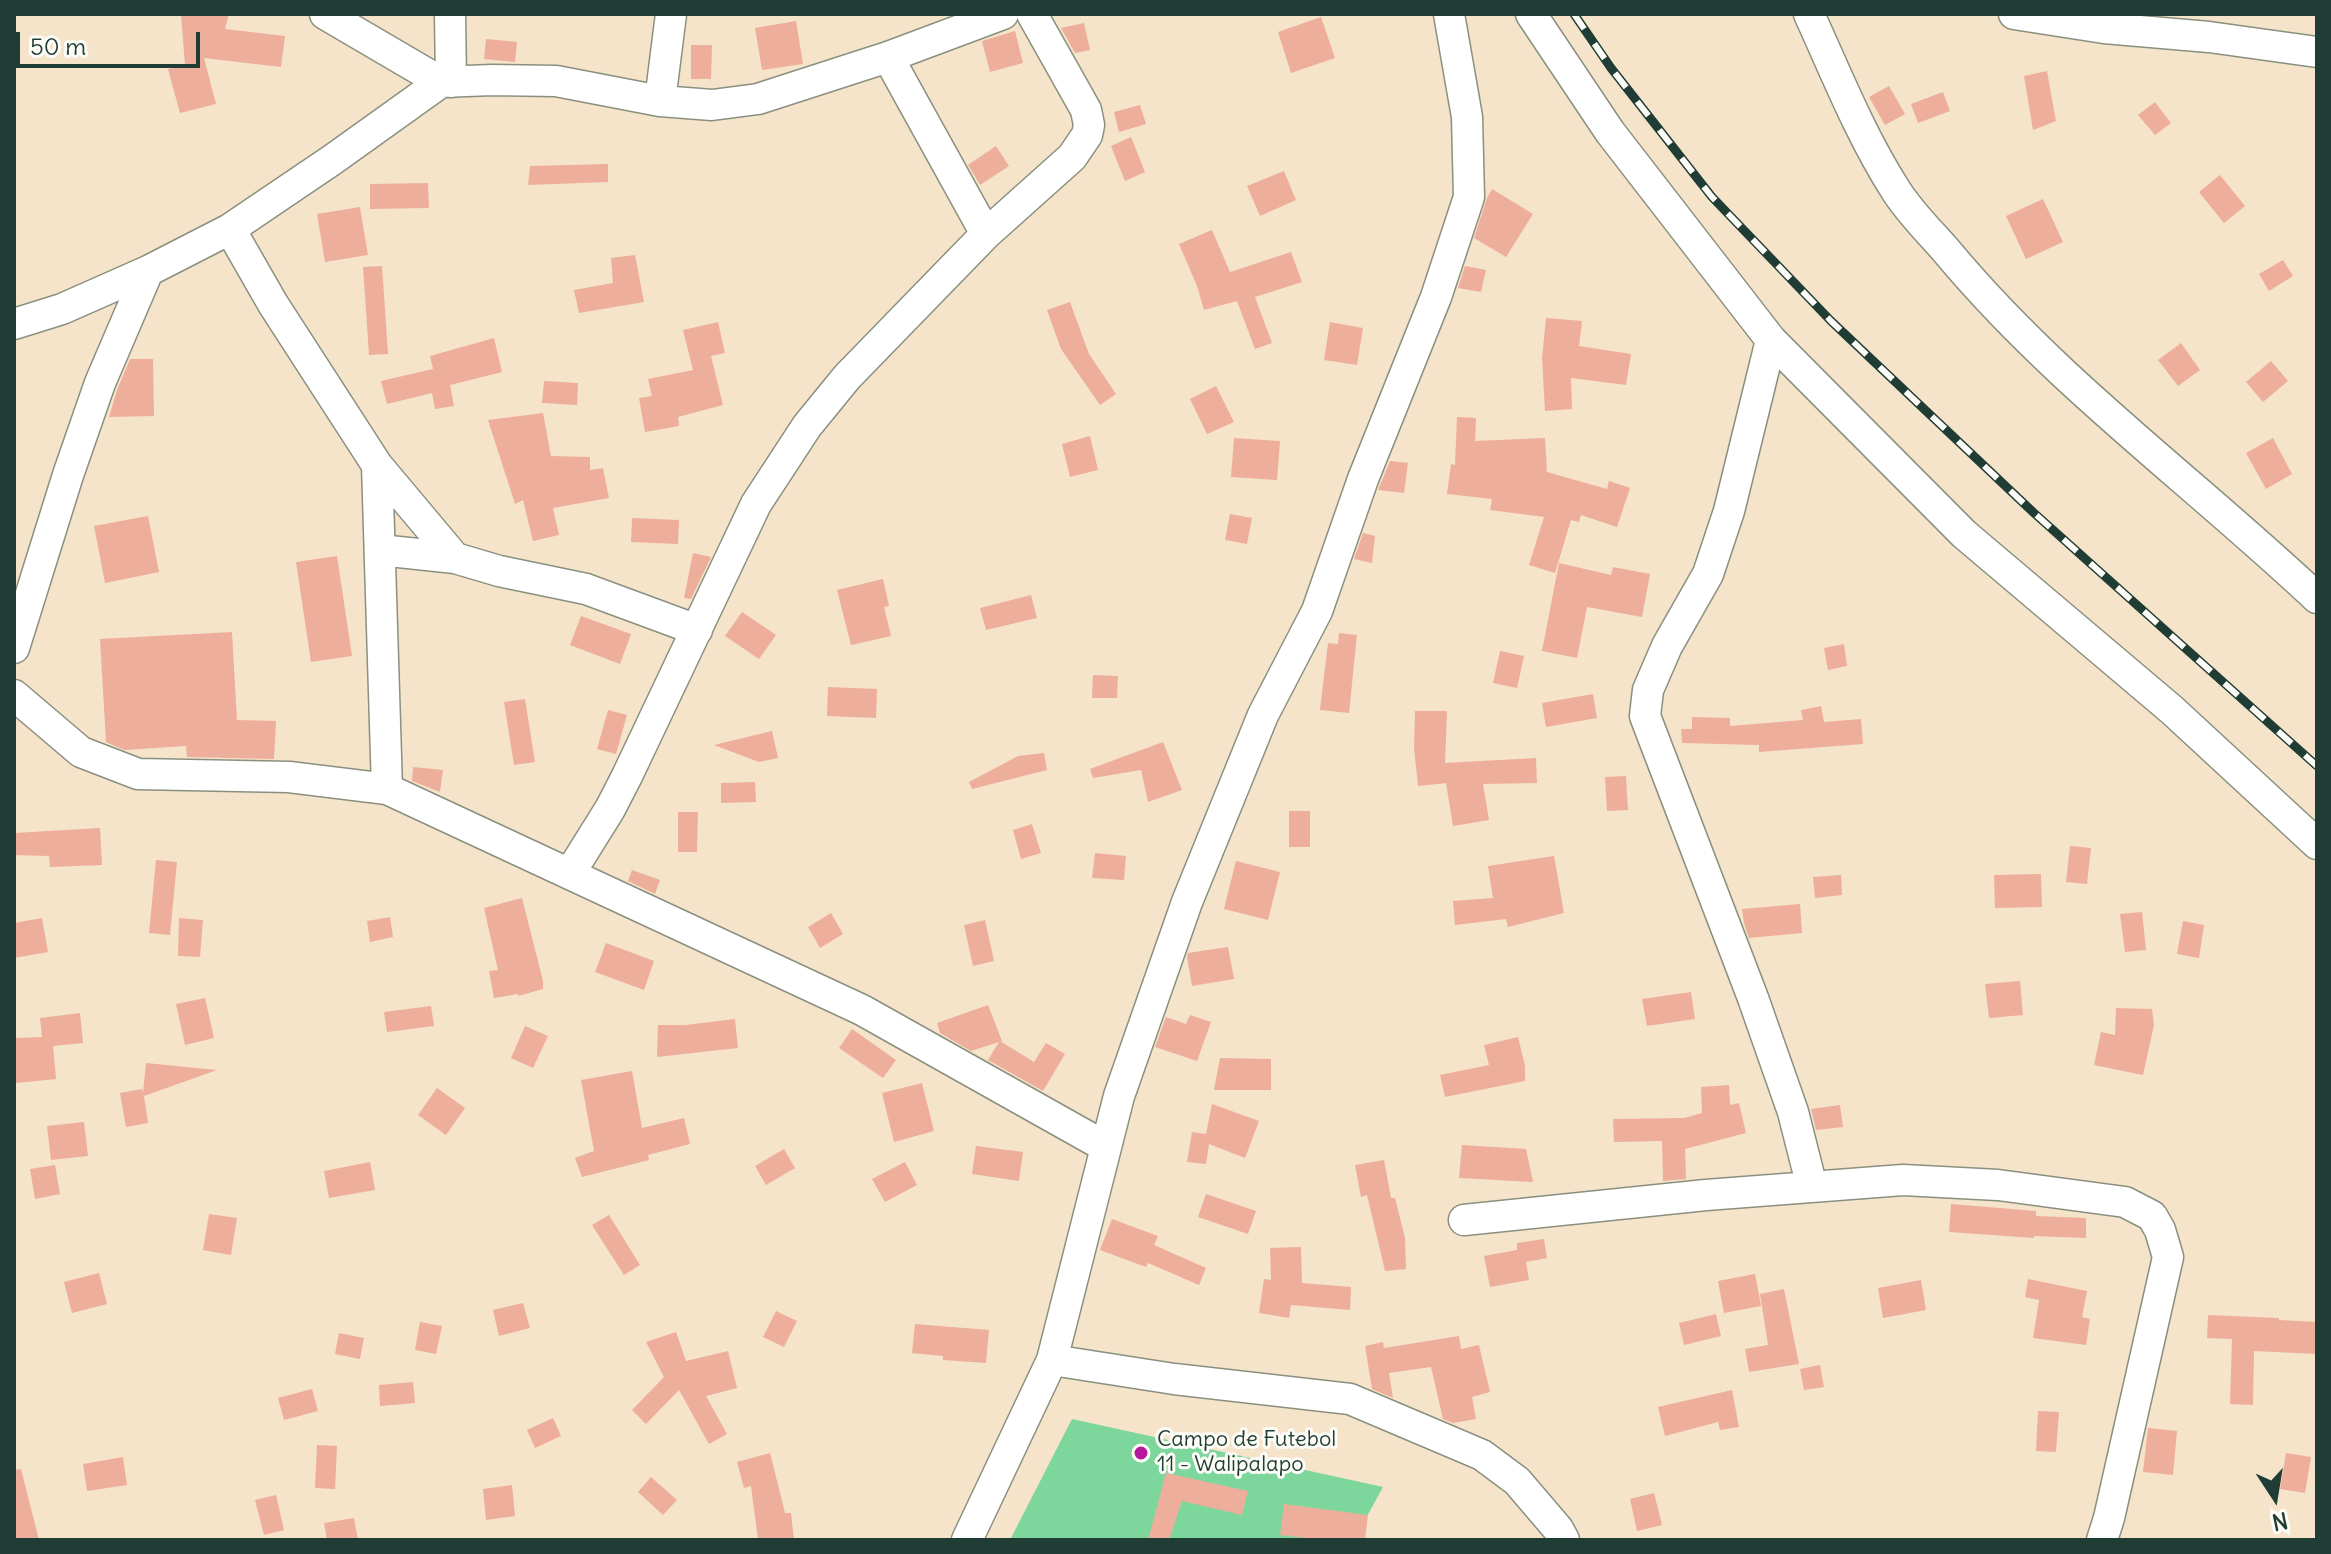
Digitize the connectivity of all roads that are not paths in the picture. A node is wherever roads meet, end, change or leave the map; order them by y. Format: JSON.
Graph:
{"nodes":[{"id":1,"x":325,"y":14,"type":"edge"},
{"id":2,"x":450,"y":14,"type":"edge"},
{"id":3,"x":671,"y":14,"type":"edge"},
{"id":4,"x":1003,"y":14,"type":"edge"},
{"id":5,"x":1032,"y":14,"type":"edge"},
{"id":6,"x":1449,"y":14,"type":"edge"},
{"id":7,"x":1531,"y":14,"type":"edge"},
{"id":8,"x":1809,"y":14,"type":"edge"},
{"id":9,"x":2014,"y":14,"type":"edge"},
{"id":10,"x":2317,"y":52,"type":"edge"},
{"id":11,"x":888,"y":57,"type":"junction"},
{"id":12,"x":446,"y":82,"type":"junction"},
{"id":13,"x":660,"y":101,"type":"junction"},
{"id":14,"x":230,"y":229,"type":"junction"},
{"id":15,"x":986,"y":234,"type":"junction"},
{"id":16,"x":148,"y":271,"type":"junction"},
{"id":17,"x":14,"y":324,"type":"edge"},
{"id":18,"x":1771,"y":340,"type":"junction"},
{"id":19,"x":377,"y":465,"type":"junction"},
{"id":20,"x":380,"y":550,"type":"junction"},
{"id":21,"x":455,"y":558,"type":"junction"},
{"id":22,"x":2317,"y":598,"type":"edge"},
{"id":23,"x":697,"y":630,"type":"junction"},
{"id":24,"x":14,"y":648,"type":"edge"},
{"id":25,"x":14,"y":695,"type":"edge"},
{"id":26,"x":387,"y":789,"type":"junction"},
{"id":27,"x":2317,"y":844,"type":"edge"},
{"id":28,"x":570,"y":873,"type":"junction"},
{"id":29,"x":1106,"y":1147,"type":"junction"},
{"id":30,"x":1812,"y":1187,"type":"junction"},
{"id":31,"x":1464,"y":1220,"type":"dead end"},
{"id":32,"x":1052,"y":1360,"type":"junction"},
{"id":33,"x":967,"y":1540,"type":"edge"},
{"id":34,"x":1564,"y":1540,"type":"edge"},
{"id":35,"x":2102,"y":1540,"type":"edge"}],
"edges":[{"from":1,"to":12,"type":"street"},
{"from":2,"to":12,"type":"street"},
{"from":3,"to":13,"type":"street"},
{"from":4,"to":11,"type":"street"},
{"from":5,"to":15,"type":"street"},
{"from":6,"to":29,"type":"street"},
{"from":7,"to":18,"type":"street"},
{"from":8,"to":22,"type":"street"},
{"from":9,"to":10,"type":"street"},
{"from":11,"to":13,"type":"street"},
{"from":11,"to":15,"type":"street"},
{"from":12,"to":13,"type":"street"},
{"from":12,"to":14,"type":"street"},
{"from":14,"to":16,"type":"street"},
{"from":14,"to":19,"type":"street"},
{"from":15,"to":23,"type":"street"},
{"from":16,"to":17,"type":"street"},
{"from":16,"to":24,"type":"street"},
{"from":18,"to":27,"type":"street"},
{"from":18,"to":30,"type":"street"},
{"from":19,"to":20,"type":"street"},
{"from":19,"to":21,"type":"street"},
{"from":20,"to":21,"type":"street"},
{"from":20,"to":26,"type":"street"},
{"from":21,"to":23,"type":"street"},
{"from":23,"to":28,"type":"street"},
{"from":25,"to":26,"type":"street"},
{"from":26,"to":28,"type":"street"},
{"from":28,"to":29,"type":"street"},
{"from":29,"to":32,"type":"street"},
{"from":30,"to":31,"type":"street"},
{"from":30,"to":35,"type":"street"},
{"from":32,"to":33,"type":"street"},
{"from":32,"to":34,"type":"street"}]}
